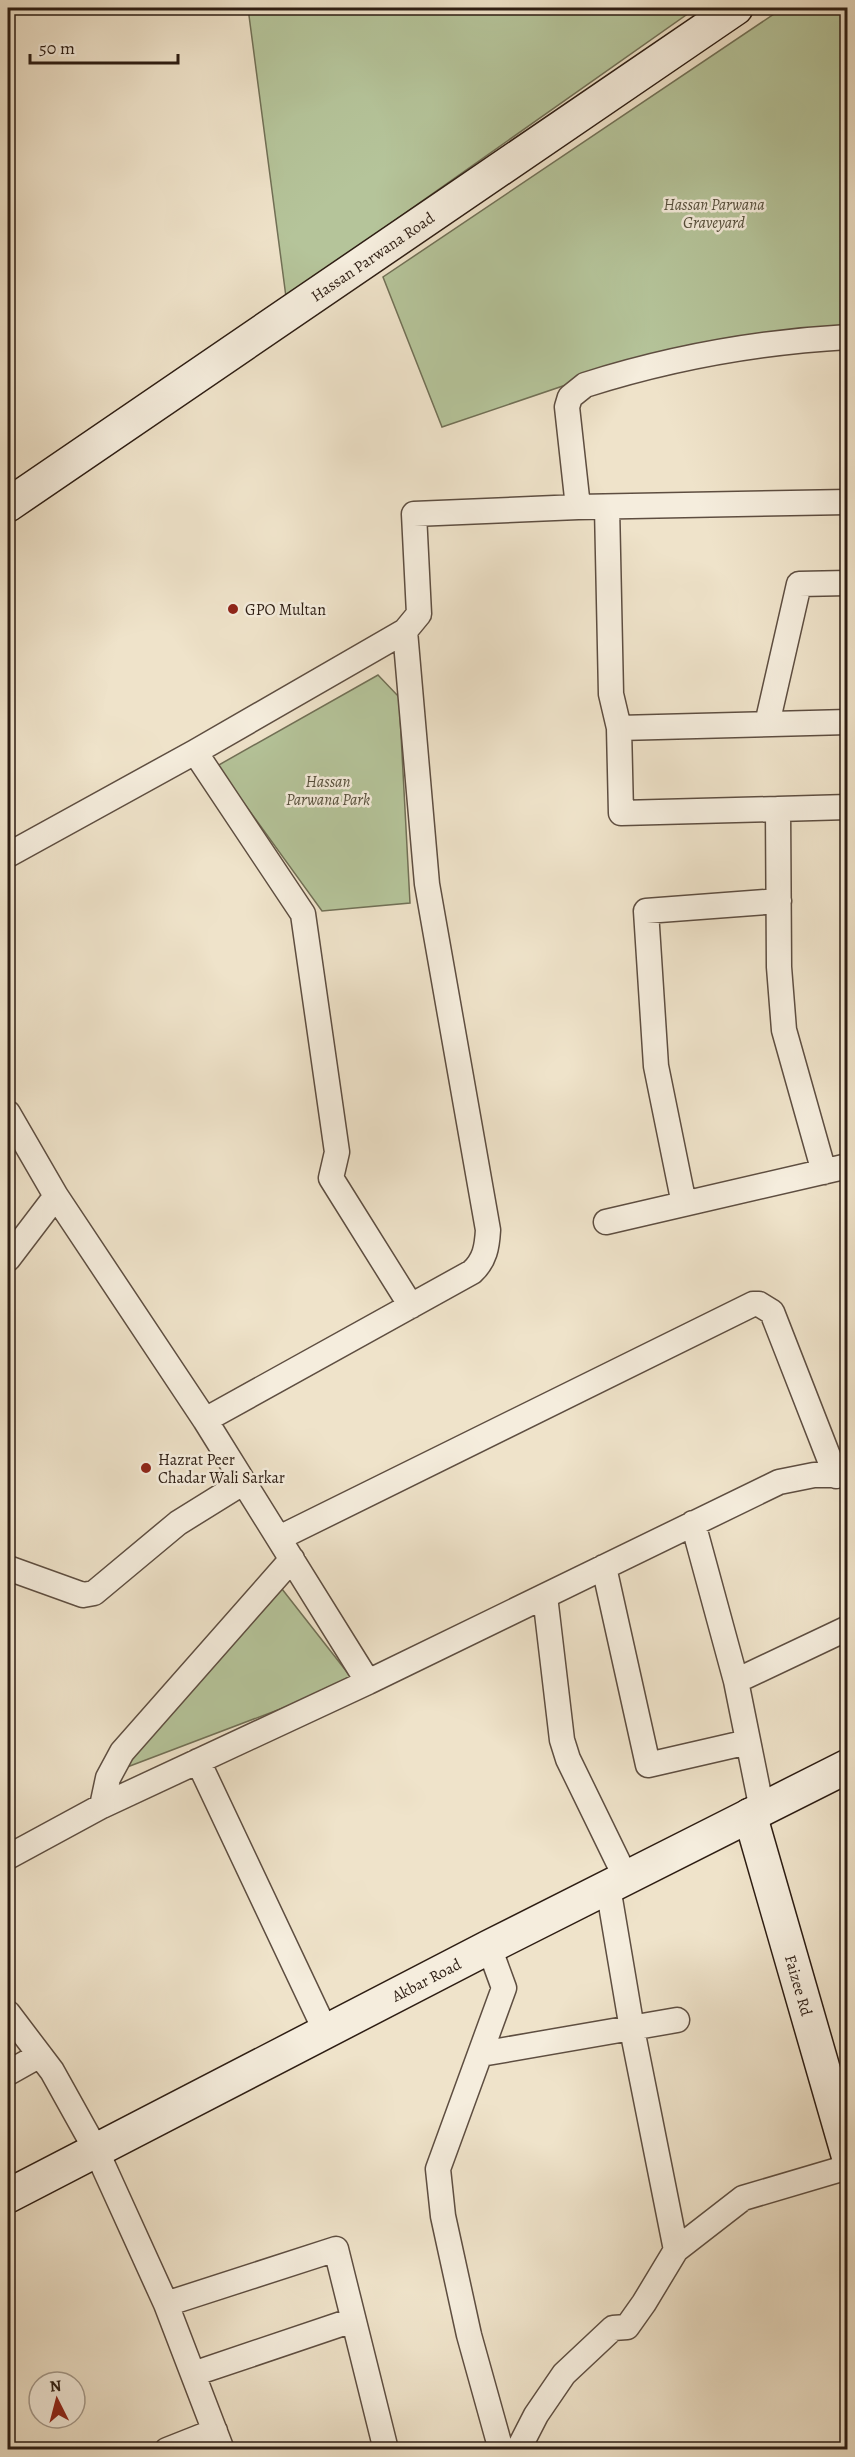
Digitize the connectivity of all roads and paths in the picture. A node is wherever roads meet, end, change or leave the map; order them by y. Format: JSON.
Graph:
{"nodes":[{"id":1,"x":736,"y":8,"type":"edge"},
{"id":2,"x":848,"y":337,"type":"edge"},
{"id":3,"x":848,"y":502,"type":"edge"},
{"id":4,"x":8,"y":505,"type":"edge"},
{"id":5,"x":578,"y":507,"type":"junction"},
{"id":6,"x":607,"y":507,"type":"junction"},
{"id":7,"x":848,"y":583,"type":"edge"},
{"id":8,"x":405,"y":631,"type":"junction"},
{"id":9,"x":848,"y":722,"type":"edge"},
{"id":10,"x":767,"y":724,"type":"junction"},
{"id":11,"x":619,"y":728,"type":"junction"},
{"id":12,"x":195,"y":752,"type":"junction"},
{"id":13,"x":848,"y":807,"type":"edge"},
{"id":14,"x":778,"y":808,"type":"junction"},
{"id":15,"x":8,"y":855,"type":"edge"},
{"id":16,"x":779,"y":901,"type":"junction"},
{"id":17,"x":11,"y":1128,"type":"edge"},
{"id":18,"x":836,"y":1169,"type":"edge"},
{"id":19,"x":56,"y":1196,"type":"junction"},
{"id":20,"x":684,"y":1204,"type":"junction"},
{"id":21,"x":606,"y":1221,"type":"dead end"},
{"id":22,"x":8,"y":1259,"type":"edge"},
{"id":23,"x":411,"y":1306,"type":"junction"},
{"id":24,"x":205,"y":1420,"type":"junction"},
{"id":25,"x":842,"y":1476,"type":"edge"},
{"id":26,"x":244,"y":1482,"type":"junction"},
{"id":27,"x":693,"y":1522,"type":"junction"},
{"id":28,"x":279,"y":1538,"type":"junction"},
{"id":29,"x":292,"y":1559,"type":"junction"},
{"id":30,"x":604,"y":1567,"type":"junction"},
{"id":31,"x":8,"y":1568,"type":"edge"},
{"id":32,"x":545,"y":1596,"type":"junction"},
{"id":33,"x":848,"y":1628,"type":"edge"},
{"id":34,"x":736,"y":1681,"type":"junction"},
{"id":35,"x":368,"y":1682,"type":"junction"},
{"id":36,"x":748,"y":1742,"type":"junction"},
{"id":37,"x":198,"y":1761,"type":"junction"},
{"id":38,"x":848,"y":1766,"type":"edge"},
{"id":39,"x":102,"y":1806,"type":"junction"},
{"id":40,"x":756,"y":1812,"type":"junction"},
{"id":41,"x":8,"y":1857,"type":"edge"},
{"id":42,"x":617,"y":1883,"type":"junction"},
{"id":43,"x":489,"y":1947,"type":"junction"},
{"id":44,"x":8,"y":2013,"type":"edge"},
{"id":45,"x":677,"y":2020,"type":"dead end"},
{"id":46,"x":632,"y":2029,"type":"junction"},
{"id":47,"x":326,"y":2032,"type":"junction"},
{"id":48,"x":481,"y":2054,"type":"junction"},
{"id":49,"x":40,"y":2055,"type":"junction"},
{"id":50,"x":8,"y":2073,"type":"edge"},
{"id":51,"x":96,"y":2150,"type":"junction"},
{"id":52,"x":848,"y":2155,"type":"edge"},
{"id":53,"x":848,"y":2167,"type":"edge"},
{"id":54,"x":8,"y":2196,"type":"edge"},
{"id":55,"x":676,"y":2250,"type":"junction"},
{"id":56,"x":166,"y":2304,"type":"junction"},
{"id":57,"x":353,"y":2320,"type":"junction"},
{"id":58,"x":193,"y":2374,"type":"junction"},
{"id":59,"x":219,"y":2440,"type":"edge"},
{"id":60,"x":167,"y":2450,"type":"edge"},
{"id":61,"x":386,"y":2450,"type":"edge"},
{"id":62,"x":501,"y":2450,"type":"edge"},
{"id":63,"x":518,"y":2450,"type":"edge"}],
"edges":[{"from":1,"to":4,"type":"main road","name":"Hassan Parwana Road"},
{"from":2,"to":5,"type":"street"},
{"from":3,"to":6,"type":"street"},
{"from":5,"to":6,"type":"street"},
{"from":5,"to":8,"type":"street"},
{"from":6,"to":11,"type":"street"},
{"from":7,"to":10,"type":"street"},
{"from":8,"to":12,"type":"street"},
{"from":8,"to":23,"type":"street"},
{"from":9,"to":10,"type":"street"},
{"from":10,"to":11,"type":"street"},
{"from":11,"to":14,"type":"street"},
{"from":12,"to":15,"type":"street"},
{"from":12,"to":23,"type":"street"},
{"from":13,"to":14,"type":"street"},
{"from":14,"to":16,"type":"street"},
{"from":16,"to":18,"type":"street"},
{"from":16,"to":20,"type":"street"},
{"from":17,"to":19,"type":"street"},
{"from":18,"to":20,"type":"street"},
{"from":19,"to":22,"type":"street"},
{"from":19,"to":24,"type":"street"},
{"from":20,"to":21,"type":"street"},
{"from":23,"to":24,"type":"street"},
{"from":24,"to":26,"type":"street"},
{"from":25,"to":27,"type":"street"},
{"from":25,"to":28,"type":"street"},
{"from":26,"to":28,"type":"street"},
{"from":26,"to":31,"type":"street"},
{"from":27,"to":30,"type":"street"},
{"from":27,"to":34,"type":"street"},
{"from":28,"to":29,"type":"street"},
{"from":29,"to":35,"type":"street"},
{"from":29,"to":39,"type":"street"},
{"from":30,"to":32,"type":"street"},
{"from":30,"to":36,"type":"street"},
{"from":32,"to":35,"type":"street"},
{"from":32,"to":42,"type":"street"},
{"from":33,"to":34,"type":"street"},
{"from":34,"to":36,"type":"street"},
{"from":35,"to":37,"type":"street"},
{"from":36,"to":40,"type":"street"},
{"from":37,"to":39,"type":"street"},
{"from":37,"to":47,"type":"street"},
{"from":38,"to":40,"type":"main road","name":"Akbar Road"},
{"from":39,"to":41,"type":"street"},
{"from":40,"to":42,"type":"main road","name":"Akbar Road"},
{"from":40,"to":52,"type":"main road","name":"Faizee Rd"},
{"from":42,"to":43,"type":"main road","name":"Akbar Road"},
{"from":42,"to":46,"type":"street"},
{"from":43,"to":47,"type":"main road","name":"Akbar Road"},
{"from":43,"to":48,"type":"street"},
{"from":44,"to":49,"type":"street"},
{"from":45,"to":46,"type":"street"},
{"from":46,"to":48,"type":"street"},
{"from":46,"to":55,"type":"street"},
{"from":47,"to":51,"type":"main road","name":"Akbar Road"},
{"from":48,"to":62,"type":"street"},
{"from":49,"to":50,"type":"street"},
{"from":49,"to":51,"type":"street"},
{"from":51,"to":54,"type":"main road","name":"Akbar Road"},
{"from":51,"to":56,"type":"street"},
{"from":53,"to":55,"type":"street"},
{"from":55,"to":63,"type":"street"},
{"from":56,"to":57,"type":"street"},
{"from":56,"to":58,"type":"street"},
{"from":57,"to":58,"type":"street"},
{"from":57,"to":61,"type":"street"},
{"from":58,"to":59,"type":"street"},
{"from":59,"to":60,"type":"street"}]}
